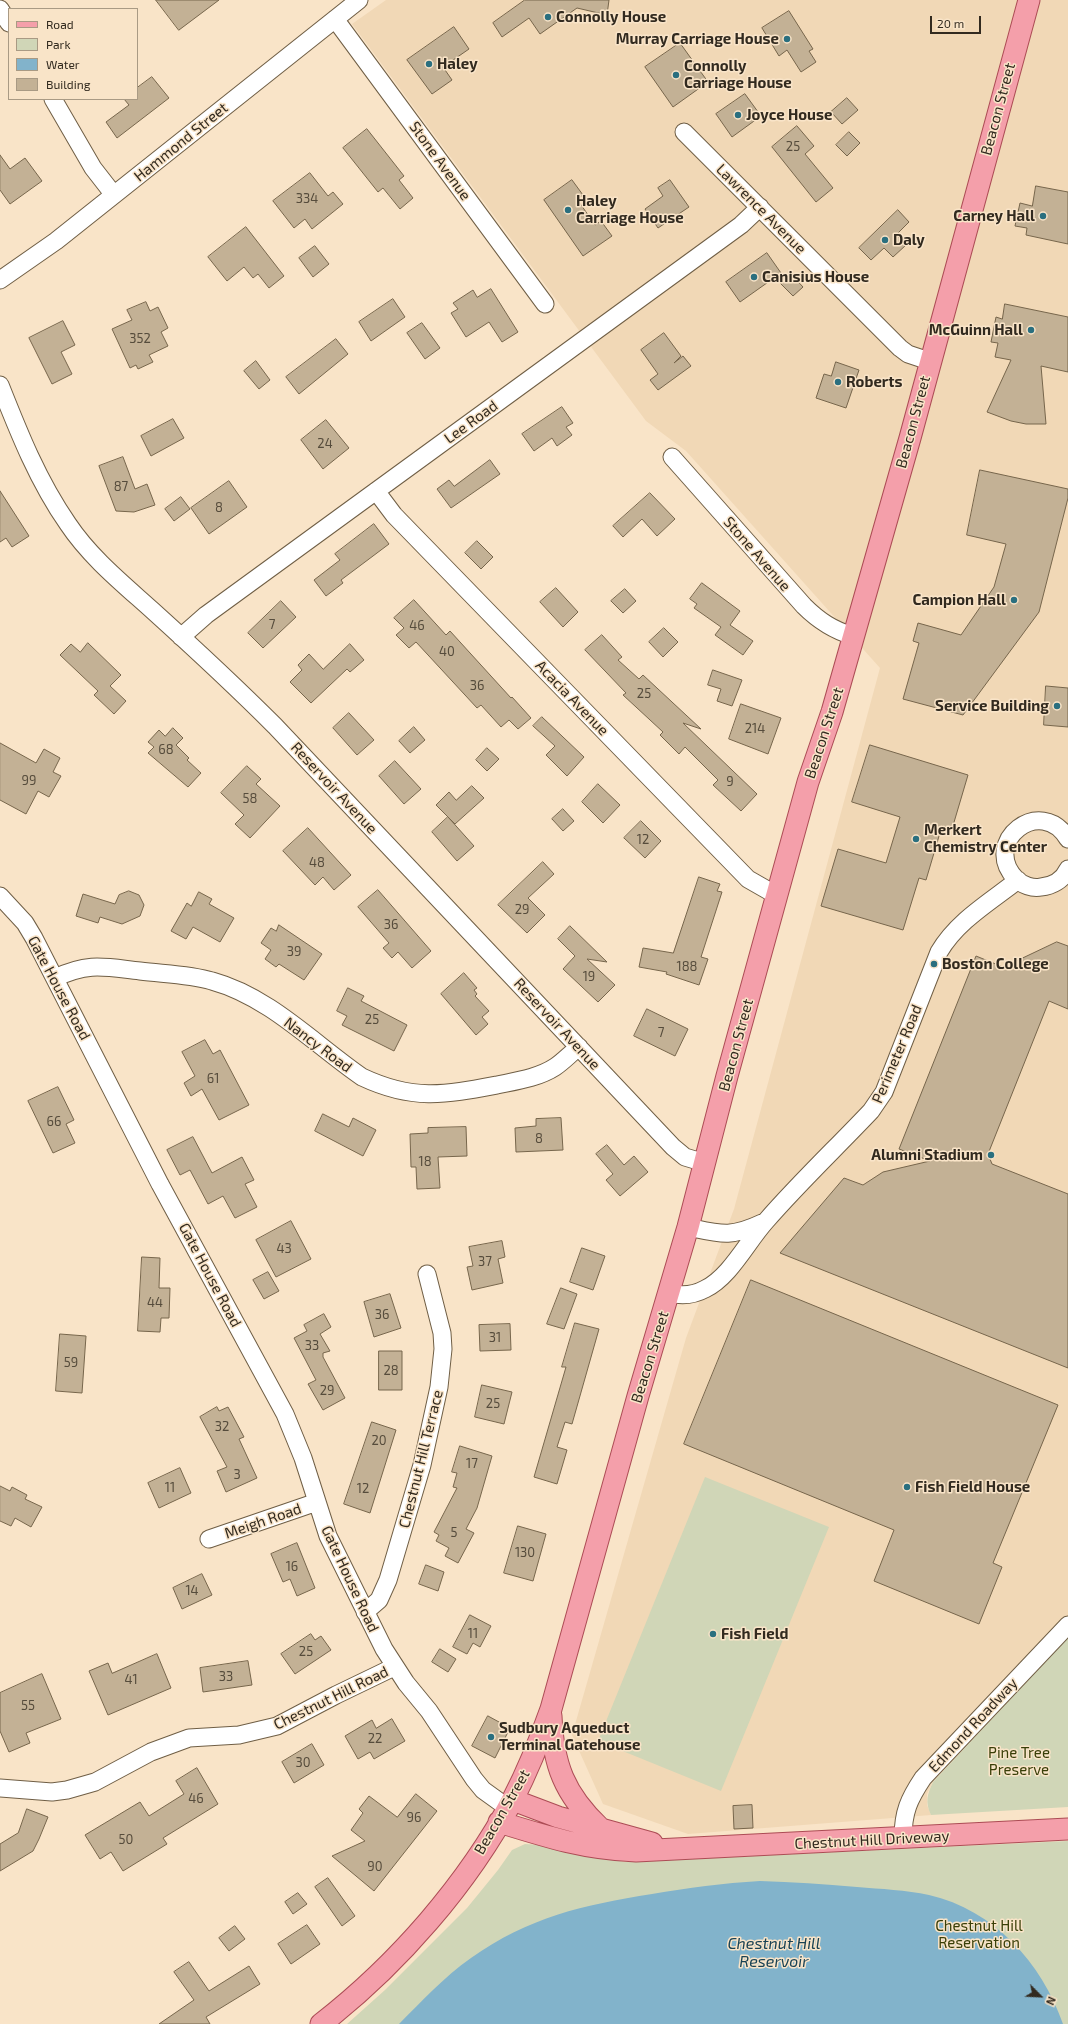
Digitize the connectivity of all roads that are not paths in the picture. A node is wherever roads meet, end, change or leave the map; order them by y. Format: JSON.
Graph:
{"nodes":[{"id":1,"x":359,"y":0,"type":"edge"},
{"id":2,"x":1029,"y":0,"type":"edge"},
{"id":3,"x":0,"y":9,"type":"edge"},
{"id":4,"x":335,"y":19,"type":"junction"},
{"id":5,"x":8,"y":21,"type":"edge"},
{"id":6,"x":55,"y":100,"type":"edge"},
{"id":7,"x":684,"y":132,"type":"dead end"},
{"id":8,"x":114,"y":195,"type":"junction"},
{"id":9,"x":760,"y":207,"type":"junction"},
{"id":10,"x":0,"y":280,"type":"edge"},
{"id":11,"x":545,"y":304,"type":"dead end"},
{"id":12,"x":929,"y":361,"type":"junction"},
{"id":13,"x":0,"y":385,"type":"edge"},
{"id":14,"x":672,"y":457,"type":"dead end"},
{"id":15,"x":376,"y":491,"type":"junction"},
{"id":16,"x":853,"y":636,"type":"junction"},
{"id":17,"x":181,"y":637,"type":"junction"},
{"id":18,"x":1068,"y":838,"type":"edge"},
{"id":19,"x":1068,"y":869,"type":"edge"},
{"id":20,"x":1018,"y":880,"type":"junction"},
{"id":21,"x":777,"y":894,"type":"junction"},
{"id":22,"x":0,"y":896,"type":"edge"},
{"id":23,"x":55,"y":978,"type":"junction"},
{"id":24,"x":578,"y":1047,"type":"junction"},
{"id":25,"x":705,"y":1163,"type":"junction"},
{"id":26,"x":764,"y":1222,"type":"junction"},
{"id":27,"x":688,"y":1227,"type":"junction"},
{"id":28,"x":427,"y":1274,"type":"dead end"},
{"id":29,"x":669,"y":1293,"type":"junction"},
{"id":30,"x":317,"y":1502,"type":"junction"},
{"id":31,"x":209,"y":1539,"type":"dead end"},
{"id":32,"x":365,"y":1612,"type":"junction"},
{"id":33,"x":1068,"y":1625,"type":"edge"},
{"id":34,"x":394,"y":1666,"type":"junction"},
{"id":35,"x":551,"y":1709,"type":"junction"},
{"id":36,"x":0,"y":1788,"type":"edge"},
{"id":37,"x":507,"y":1810,"type":"junction"},
{"id":38,"x":602,"y":1829,"type":"junction"},
{"id":39,"x":1068,"y":1829,"type":"edge"},
{"id":40,"x":903,"y":1838,"type":"junction"},
{"id":41,"x":675,"y":1850,"type":"junction"},
{"id":42,"x":321,"y":2024,"type":"edge"}],
"edges":[{"from":1,"to":4,"type":"street","name":"Hammond Street"},
{"from":2,"to":12,"type":"main road","name":"Beacon Street"},
{"from":3,"to":5,"type":"street"},
{"from":4,"to":8,"type":"street","name":"Hammond Street"},
{"from":4,"to":11,"type":"street","name":"Stone Avenue"},
{"from":6,"to":8,"type":"street"},
{"from":7,"to":9,"type":"street","name":"Lawrence Avenue"},
{"from":8,"to":10,"type":"street","name":"Hammond Street"},
{"from":9,"to":12,"type":"street","name":"Lawrence Avenue"},
{"from":9,"to":15,"type":"street","name":"Lee Road"},
{"from":12,"to":16,"type":"main road","name":"Beacon Street"},
{"from":13,"to":17,"type":"street","name":"Reservoir Avenue"},
{"from":14,"to":16,"type":"street","name":"Stone Avenue"},
{"from":15,"to":17,"type":"street","name":"Lee Road"},
{"from":15,"to":21,"type":"street","name":"Acacia Avenue"},
{"from":16,"to":21,"type":"main road","name":"Beacon Street"},
{"from":17,"to":24,"type":"street","name":"Reservoir Avenue"},
{"from":18,"to":20,"type":"street"},
{"from":19,"to":20,"type":"street"},
{"from":20,"to":26,"type":"street","name":"Perimeter Road"},
{"from":21,"to":25,"type":"main road","name":"Beacon Street"},
{"from":22,"to":23,"type":"street","name":"Gate House Road"},
{"from":23,"to":24,"type":"street","name":"Nancy Road"},
{"from":23,"to":30,"type":"street","name":"Gate House Road"},
{"from":24,"to":25,"type":"street","name":"Reservoir Avenue"},
{"from":25,"to":27,"type":"main road","name":"Beacon Street"},
{"from":26,"to":27,"type":"street","name":"Perimeter Road"},
{"from":26,"to":29,"type":"street","name":"Perimeter Road"},
{"from":27,"to":29,"type":"main road","name":"Beacon Street"},
{"from":28,"to":32,"type":"street","name":"Chestnut Hill Terrace"},
{"from":29,"to":35,"type":"main road","name":"Beacon Street"},
{"from":30,"to":31,"type":"street","name":"Meigh Road"},
{"from":30,"to":32,"type":"street","name":"Gate House Road"},
{"from":32,"to":34,"type":"street","name":"Gate House Road"},
{"from":33,"to":40,"type":"street","name":"Edmond Roadway"},
{"from":34,"to":36,"type":"street","name":"Chestnut Hill Road"},
{"from":34,"to":37,"type":"street","name":"Chestnut Hill Road"},
{"from":35,"to":37,"type":"main road","name":"Beacon Street"},
{"from":35,"to":38,"type":"main road"},
{"from":37,"to":38,"type":"main road","name":"Chestnut Hill Driveway"},
{"from":37,"to":41,"type":"main road","name":"Chestnut Hill Driveway"},
{"from":37,"to":42,"type":"main road","name":"Beacon Street"},
{"from":38,"to":41,"type":"main road","name":"Chestnut Hill Driveway"},
{"from":39,"to":40,"type":"main road","name":"Chestnut Hill Driveway"},
{"from":40,"to":41,"type":"main road","name":"Chestnut Hill Driveway"}]}
